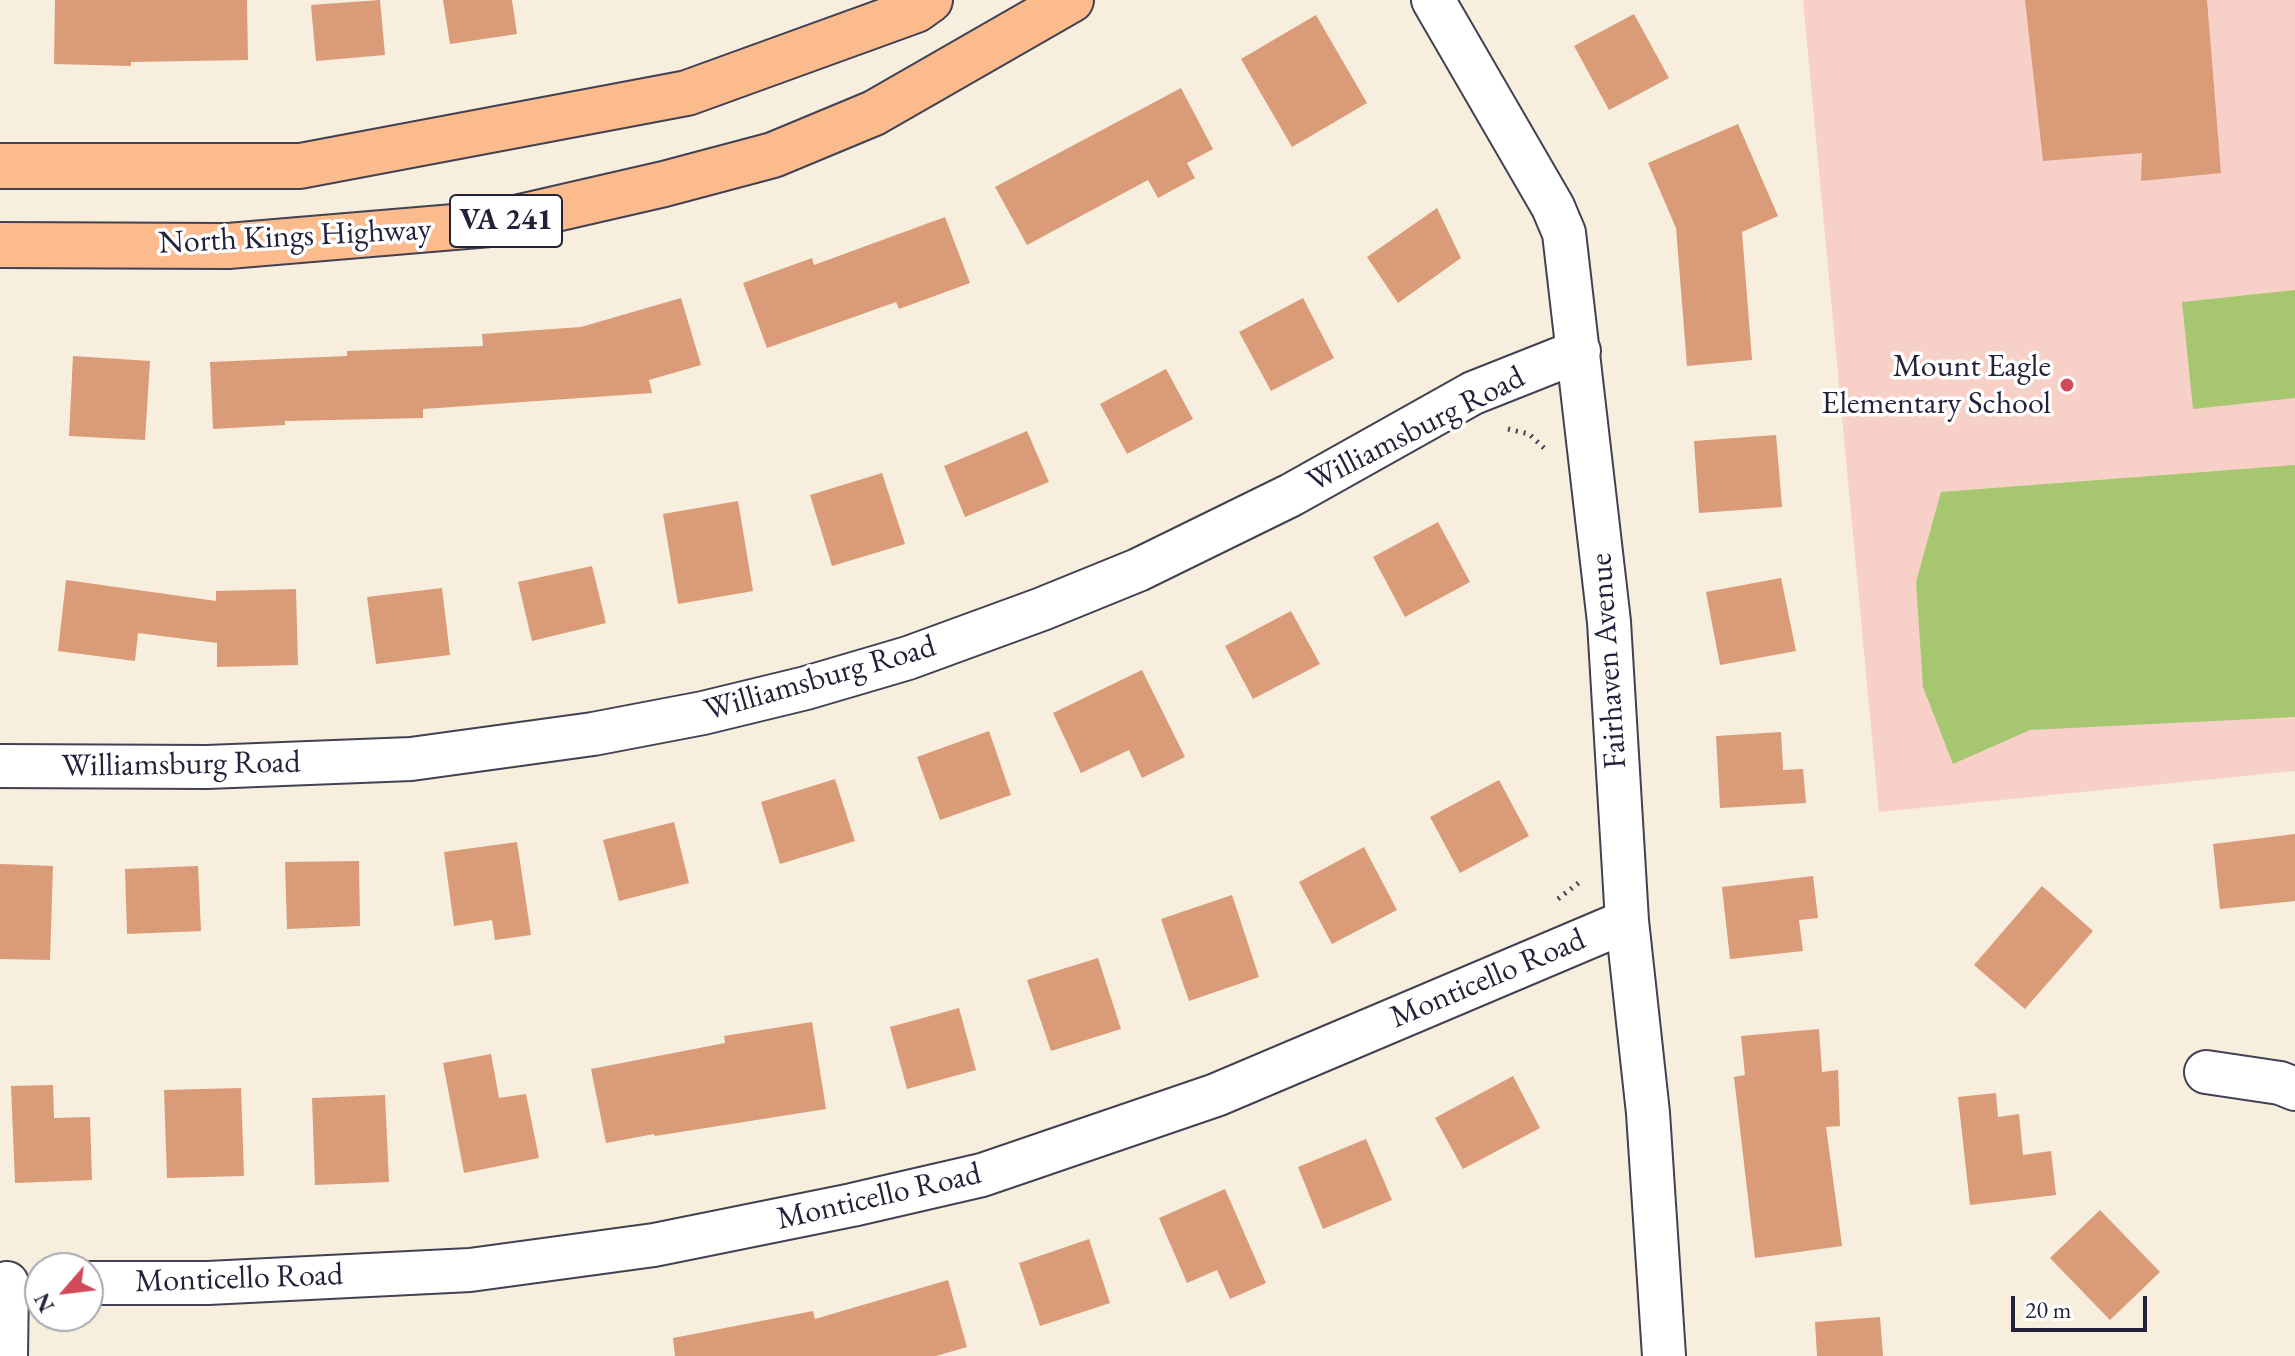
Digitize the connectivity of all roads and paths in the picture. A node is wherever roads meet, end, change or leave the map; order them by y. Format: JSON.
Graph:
{"nodes":[{"id":1,"x":930,"y":0,"type":"edge"},
{"id":2,"x":1071,"y":0,"type":"edge"},
{"id":3,"x":1433,"y":0,"type":"edge"},
{"id":4,"x":0,"y":166,"type":"edge"},
{"id":5,"x":0,"y":245,"type":"edge"},
{"id":6,"x":1579,"y":351,"type":"junction"},
{"id":7,"x":1499,"y":426,"type":"dead end"},
{"id":8,"x":1550,"y":452,"type":"dead end"},
{"id":9,"x":0,"y":766,"type":"edge"},
{"id":10,"x":1586,"y":871,"type":"dead end"},
{"id":11,"x":1556,"y":901,"type":"dead end"},
{"id":12,"x":1627,"y":921,"type":"junction"},
{"id":13,"x":2206,"y":1072,"type":"dead end"},
{"id":14,"x":2295,"y":1089,"type":"edge"},
{"id":15,"x":16,"y":1283,"type":"edge"},
{"id":16,"x":104,"y":1283,"type":"edge"},
{"id":17,"x":6,"y":1356,"type":"edge"},
{"id":18,"x":1664,"y":1356,"type":"edge"}],
"edges":[{"from":1,"to":4,"type":"main road"},
{"from":2,"to":5,"type":"main road","name":"North Kings Highway","number":"VA 241"},
{"from":3,"to":6,"type":"street","name":"Fairhaven Avenue"},
{"from":6,"to":9,"type":"street","name":"Williamsburg Road"},
{"from":6,"to":12,"type":"street","name":"Fairhaven Avenue"},
{"from":7,"to":8,"type":"path"},
{"from":10,"to":11,"type":"path"},
{"from":12,"to":16,"type":"street","name":"Monticello Road"},
{"from":12,"to":18,"type":"street","name":"Fairhaven Avenue"},
{"from":13,"to":14,"type":"street"},
{"from":15,"to":17,"type":"street"}]}
